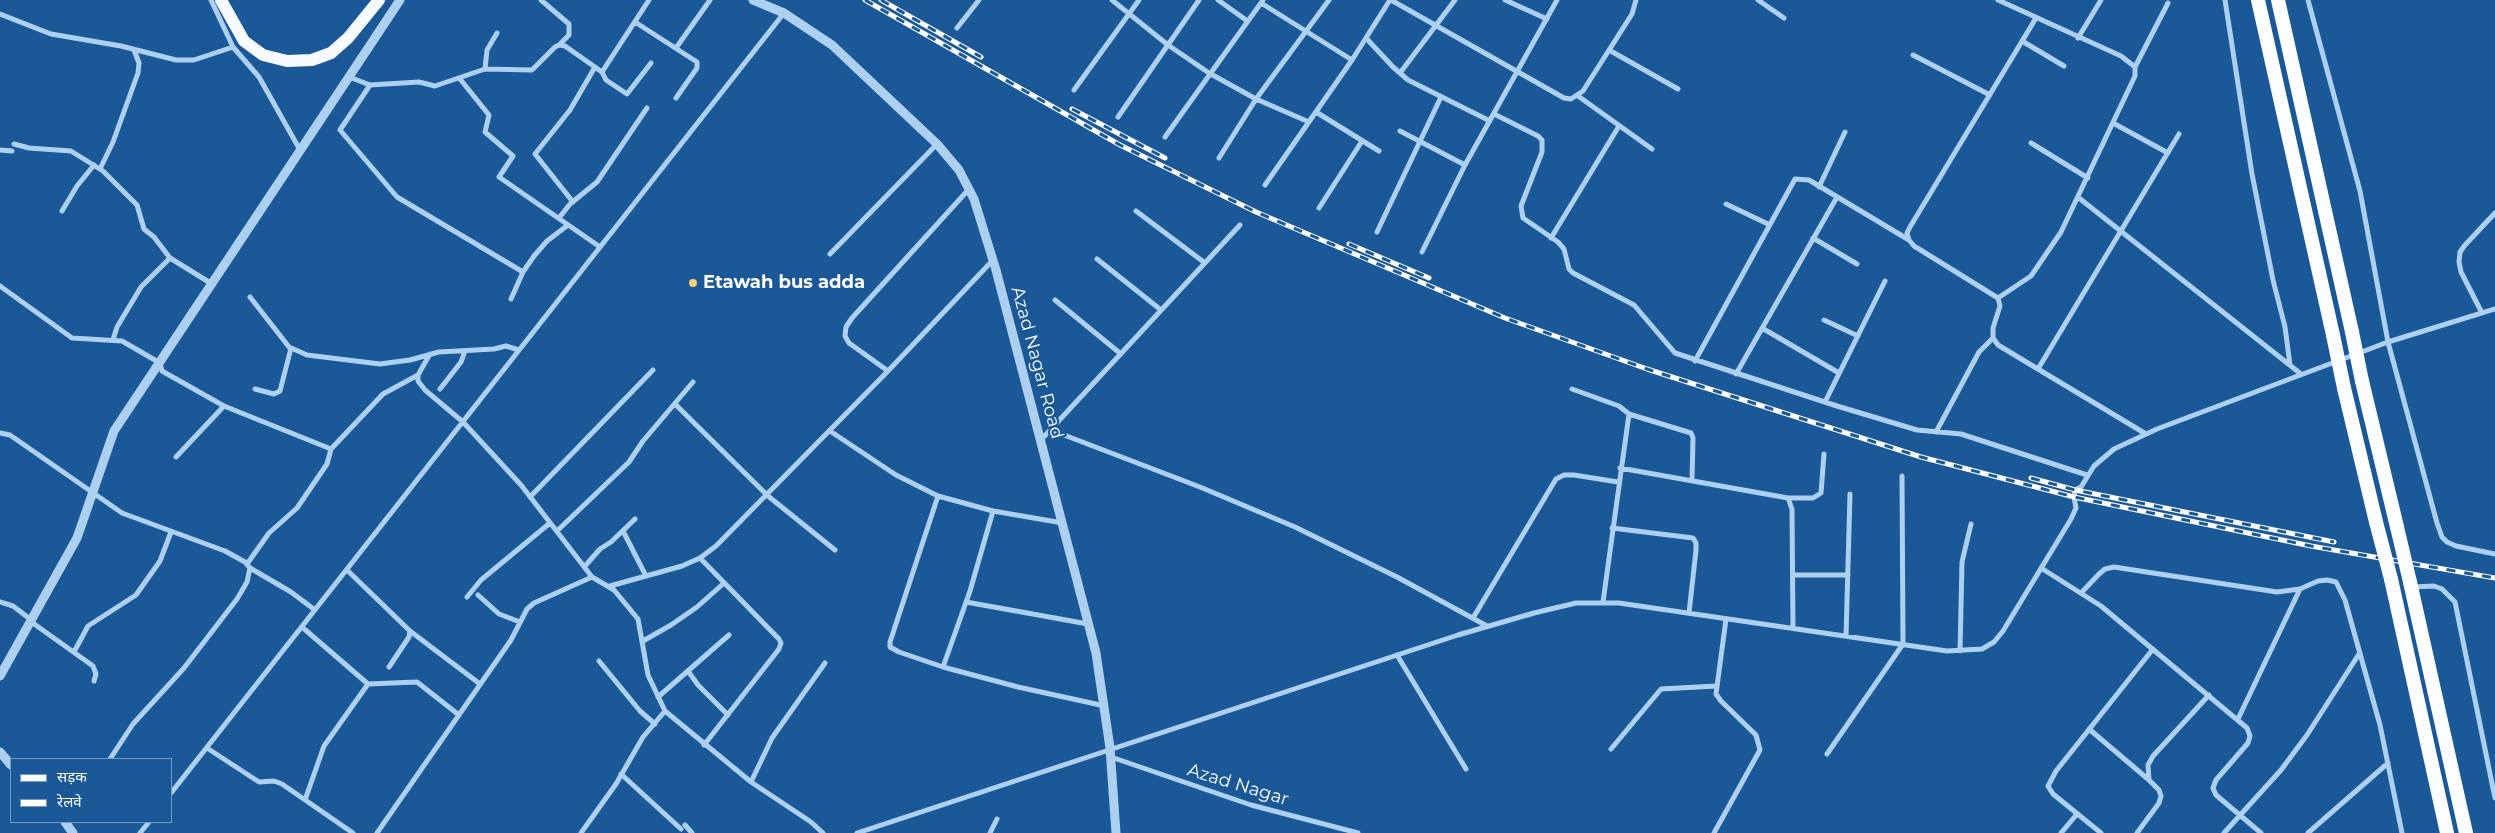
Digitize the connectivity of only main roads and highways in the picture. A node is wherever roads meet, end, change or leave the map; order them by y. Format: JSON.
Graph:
{"nodes":[{"id":1,"x":221,"y":0,"type":"edge"},
{"id":2,"x":379,"y":0,"type":"edge"},
{"id":3,"x":2258,"y":0,"type":"edge"},
{"id":4,"x":2278,"y":0,"type":"edge"},
{"id":5,"x":2447,"y":833,"type":"edge"},
{"id":6,"x":2466,"y":833,"type":"edge"}],
"edges":[{"from":1,"to":2,"type":"main road"},
{"from":3,"to":5,"type":"highway","bridge":true},
{"from":4,"to":6,"type":"highway","bridge":true}]}
